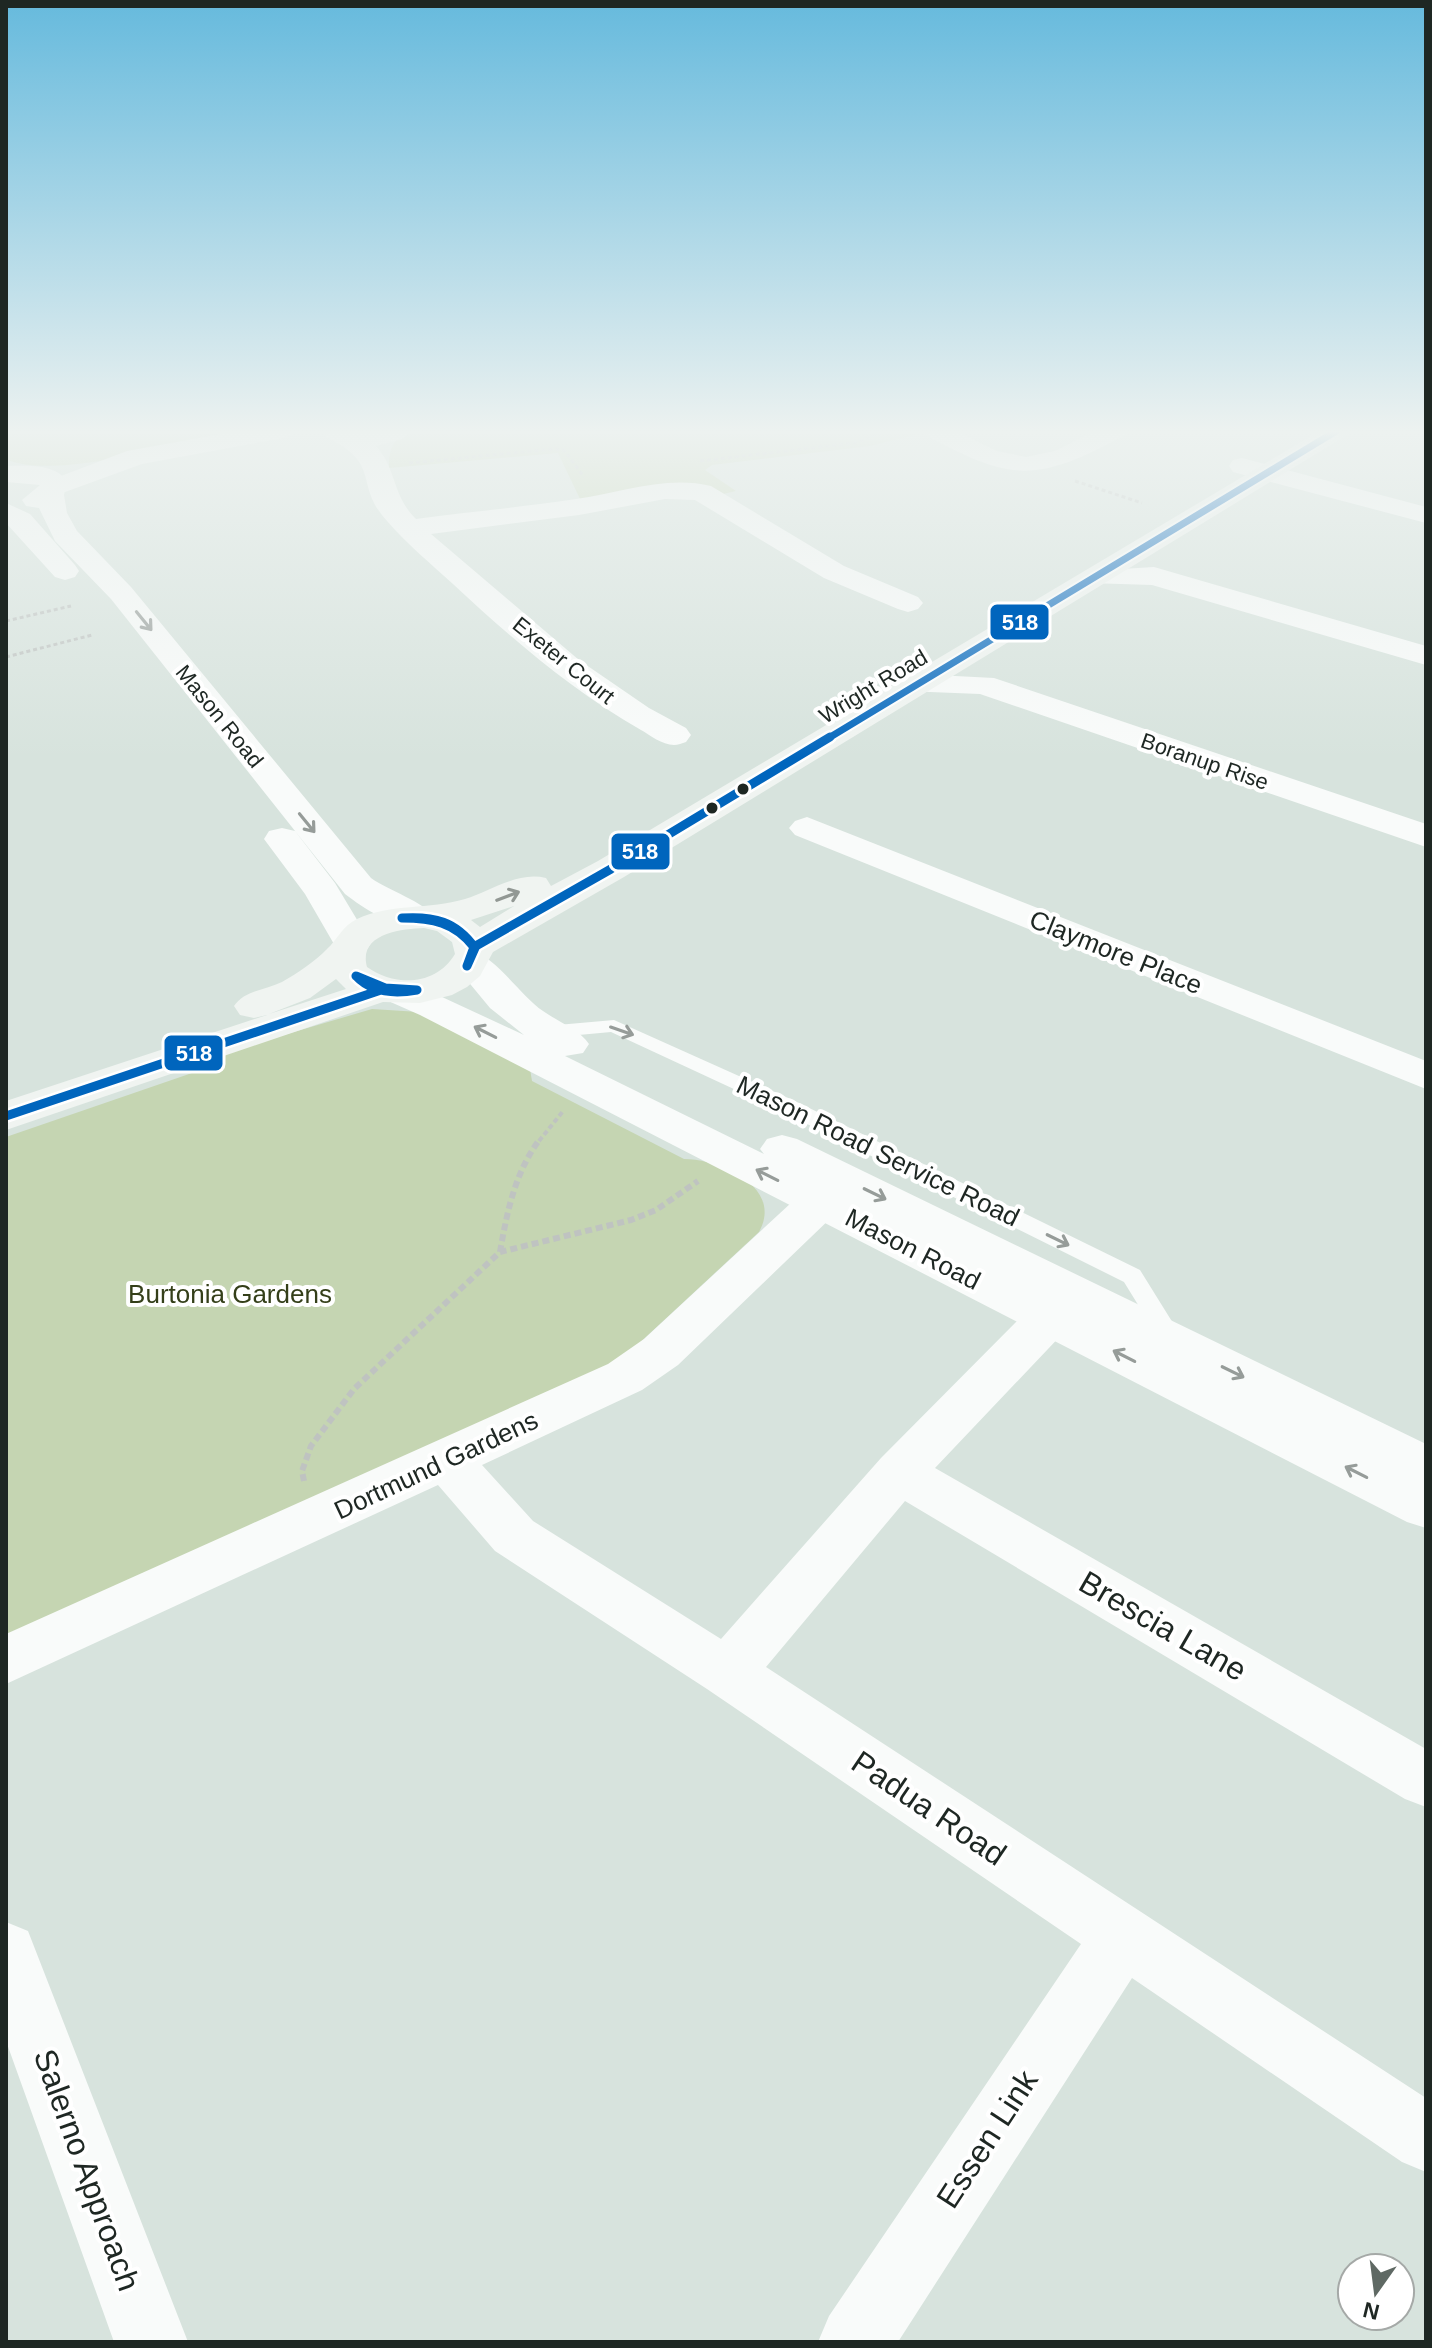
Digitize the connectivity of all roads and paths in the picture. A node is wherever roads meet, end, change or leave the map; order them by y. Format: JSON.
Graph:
{"nodes":[{"id":1,"x":39,"y":540,"type":"edge"},
{"id":2,"x":69,"y":540,"type":"edge"},
{"id":3,"x":422,"y":540,"type":"edge"},
{"id":4,"x":780,"y":540,"type":"edge"},
{"id":5,"x":1133,"y":540,"type":"edge"},
{"id":6,"x":1174,"y":540,"type":"edge"},
{"id":7,"x":1146,"y":564,"type":"junction"},
{"id":8,"x":908,"y":603,"type":"dead end"},
{"id":9,"x":71,"y":606,"type":"dead end"},
{"id":10,"x":6,"y":621,"type":"edge"},
{"id":11,"x":92,"y":635,"type":"dead end"},
{"id":12,"x":1426,"y":656,"type":"edge"},
{"id":13,"x":6,"y":657,"type":"edge"},
{"id":14,"x":960,"y":657,"type":"junction"},
{"id":15,"x":916,"y":684,"type":"junction"},
{"id":16,"x":983,"y":685,"type":"junction"},
{"id":17,"x":674,"y":735,"type":"dead end"},
{"id":18,"x":807,"y":828,"type":"dead end"},
{"id":19,"x":1426,"y":836,"type":"edge"},
{"id":20,"x":424,"y":918,"type":"junction"},
{"id":21,"x":349,"y":948,"type":"junction"},
{"id":22,"x":473,"y":955,"type":"junction"},
{"id":23,"x":390,"y":991,"type":"junction"},
{"id":24,"x":1426,"y":1076,"type":"edge"},
{"id":25,"x":6,"y":1092,"type":"edge"},
{"id":26,"x":569,"y":1105,"type":"dead end"},
{"id":27,"x":6,"y":1116,"type":"edge"},
{"id":28,"x":705,"y":1176,"type":"dead end"},
{"id":29,"x":820,"y":1202,"type":"junction"},
{"id":30,"x":500,"y":1252,"type":"junction"},
{"id":31,"x":1049,"y":1318,"type":"junction"},
{"id":32,"x":447,"y":1461,"type":"junction"},
{"id":33,"x":1426,"y":1467,"type":"edge"},
{"id":34,"x":899,"y":1472,"type":"junction"},
{"id":35,"x":302,"y":1477,"type":"dead end"},
{"id":36,"x":1426,"y":1507,"type":"edge"},
{"id":37,"x":6,"y":1660,"type":"edge"},
{"id":38,"x":727,"y":1672,"type":"junction"},
{"id":39,"x":1426,"y":1780,"type":"edge"},
{"id":40,"x":1122,"y":1938,"type":"junction"},
{"id":41,"x":7,"y":1962,"type":"edge"},
{"id":42,"x":1426,"y":2138,"type":"edge"},
{"id":43,"x":151,"y":2342,"type":"edge"},
{"id":44,"x":855,"y":2342,"type":"edge"}],
"edges":[{"from":1,"to":21,"type":"street","name":"Mason Road"},
{"from":2,"to":20,"type":"street","name":"Mason Road","one_way":true},
{"from":3,"to":17,"type":"street","name":"Exeter Court"},
{"from":4,"to":8,"type":"street"},
{"from":20,"to":5,"type":"main road","name":"Wright Road","one_way":true},
{"from":6,"to":7,"type":"main road","name":"Wright Road"},
{"from":7,"to":12,"type":"street"},
{"from":7,"to":14,"type":"main road","name":"Wright Road"},
{"from":9,"to":10,"type":"path"},
{"from":11,"to":13,"type":"path"},
{"from":14,"to":15,"type":"main road","name":"Wright Road"},
{"from":14,"to":16,"type":"street"},
{"from":15,"to":16,"type":"street","name":"Boranup Rise"},
{"from":15,"to":22,"type":"main road","name":"Wright Road"},
{"from":16,"to":19,"type":"street","name":"Boranup Rise"},
{"from":18,"to":24,"type":"street","name":"Claymore Place"},
{"from":20,"to":21,"type":"main road","name":"Wright Road"},
{"from":20,"to":22,"type":"main road"},
{"from":21,"to":23,"type":"main road"},
{"from":21,"to":25,"type":"main road"},
{"from":22,"to":23,"type":"main road","name":"Wright Road"},
{"from":22,"to":33,"type":"street","name":"Mason Road","one_way":true},
{"from":23,"to":27,"type":"main road"},
{"from":29,"to":23,"type":"street","name":"Mason Road","one_way":true},
{"from":26,"to":30,"type":"path"},
{"from":28,"to":30,"type":"path"},
{"from":29,"to":31,"type":"street","name":"Mason Road"},
{"from":29,"to":32,"type":"street","name":"Dortmund Gardens"},
{"from":30,"to":35,"type":"path"},
{"from":31,"to":34,"type":"street"},
{"from":36,"to":31,"type":"street","name":"Mason Road","one_way":true},
{"from":32,"to":37,"type":"street","name":"Dortmund Gardens"},
{"from":32,"to":38,"type":"street","name":"Padua Road"},
{"from":34,"to":38,"type":"street"},
{"from":34,"to":39,"type":"street","name":"Brescia Lane"},
{"from":38,"to":40,"type":"street","name":"Padua Road"},
{"from":40,"to":42,"type":"street","name":"Padua Road"},
{"from":40,"to":44,"type":"street","name":"Essen Link"},
{"from":41,"to":43,"type":"street","name":"Salerno Approach"}]}
